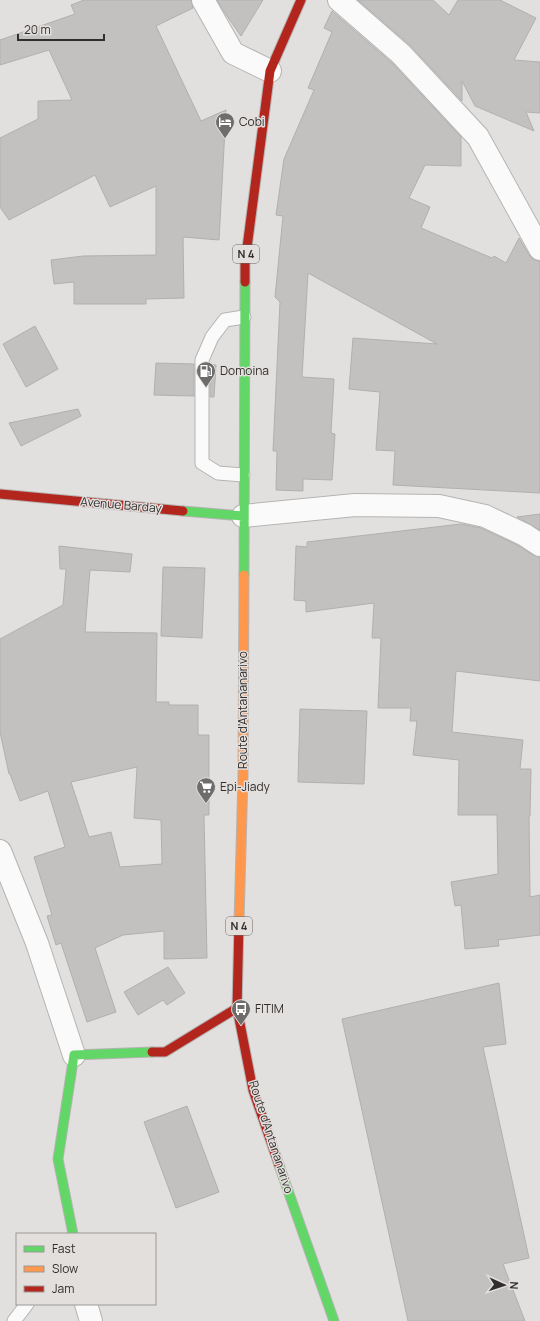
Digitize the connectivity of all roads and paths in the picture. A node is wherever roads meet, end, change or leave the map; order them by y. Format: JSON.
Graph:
{"nodes":[{"id":1,"x":203,"y":0,"type":"edge"},
{"id":2,"x":301,"y":0,"type":"edge"},
{"id":3,"x":339,"y":0,"type":"edge"},
{"id":4,"x":270,"y":71,"type":"junction"},
{"id":5,"x":540,"y":249,"type":"edge"},
{"id":6,"x":244,"y":316,"type":"junction"},
{"id":7,"x":243,"y":475,"type":"junction"},
{"id":8,"x":0,"y":494,"type":"edge"},
{"id":9,"x":243,"y":516,"type":"junction"},
{"id":10,"x":540,"y":545,"type":"edge"},
{"id":11,"x":0,"y":850,"type":"edge"},
{"id":12,"x":237,"y":1008,"type":"junction"},
{"id":13,"x":74,"y":1055,"type":"junction"},
{"id":14,"x":73,"y":1233,"type":"edge"},
{"id":15,"x":26,"y":1305,"type":"edge"},
{"id":16,"x":86,"y":1305,"type":"edge"},
{"id":17,"x":14,"y":1321,"type":"edge"},
{"id":18,"x":91,"y":1321,"type":"edge"},
{"id":19,"x":334,"y":1321,"type":"edge"}],
"edges":[{"from":1,"to":4,"type":"street"},
{"from":2,"to":4,"type":"main road","number":"N 4"},
{"from":3,"to":5,"type":"street"},
{"from":4,"to":6,"type":"main road","number":"N 4"},
{"from":6,"to":7,"type":"main road","number":"N 4"},
{"from":6,"to":7,"type":"lane"},
{"from":7,"to":9,"type":"main road","number":"N 4"},
{"from":8,"to":9,"type":"main road","name":"Avenue Barday"},
{"from":9,"to":10,"type":"street"},
{"from":9,"to":12,"type":"main road","name":"Route d'Antananarivo","number":"N 4"},
{"from":11,"to":13,"type":"street"},
{"from":12,"to":13,"type":"main road"},
{"from":12,"to":19,"type":"main road","name":"Route d'Antananarivo","number":"N 4"},
{"from":13,"to":14,"type":"main road"},
{"from":15,"to":17,"type":"lane"},
{"from":16,"to":18,"type":"street"}]}
